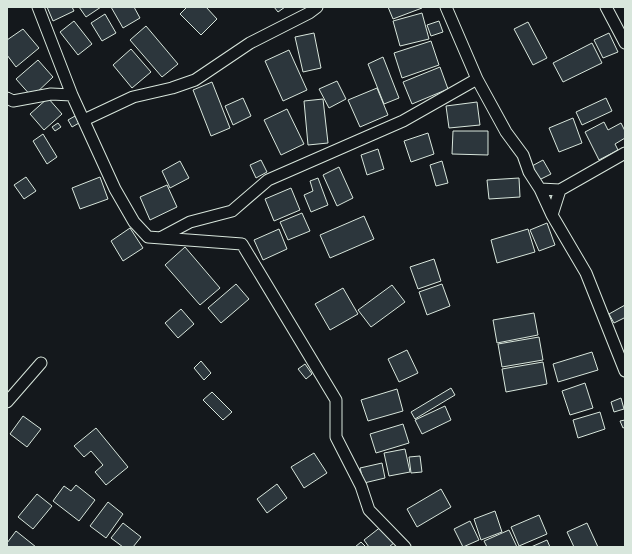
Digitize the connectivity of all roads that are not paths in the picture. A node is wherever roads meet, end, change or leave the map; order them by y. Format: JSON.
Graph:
{"nodes":[{"id":1,"x":38,"y":7,"type":"edge"},
{"id":2,"x":318,"y":7,"type":"edge"},
{"id":3,"x":446,"y":7,"type":"edge"},
{"id":4,"x":606,"y":7,"type":"edge"},
{"id":5,"x":625,"y":43,"type":"edge"},
{"id":6,"x":477,"y":79,"type":"junction"},
{"id":7,"x":72,"y":95,"type":"junction"},
{"id":8,"x":7,"y":98,"type":"edge"},
{"id":9,"x":84,"y":120,"type":"junction"},
{"id":10,"x":625,"y":153,"type":"edge"},
{"id":11,"x":540,"y":189,"type":"junction"},
{"id":12,"x":560,"y":190,"type":"junction"},
{"id":13,"x":552,"y":215,"type":"junction"},
{"id":14,"x":158,"y":238,"type":"junction"},
{"id":15,"x":41,"y":363,"type":"dead end"},
{"id":16,"x":625,"y":371,"type":"edge"},
{"id":17,"x":7,"y":402,"type":"edge"},
{"id":18,"x":405,"y":547,"type":"edge"}],
"edges":[{"from":1,"to":7,"type":"street"},
{"from":2,"to":9,"type":"street"},
{"from":3,"to":6,"type":"street"},
{"from":4,"to":5,"type":"street"},
{"from":6,"to":11,"type":"street"},
{"from":6,"to":14,"type":"street"},
{"from":7,"to":8,"type":"street"},
{"from":7,"to":9,"type":"street"},
{"from":9,"to":14,"type":"street"},
{"from":10,"to":12,"type":"street"},
{"from":11,"to":12,"type":"street"},
{"from":11,"to":13,"type":"street"},
{"from":12,"to":13,"type":"street"},
{"from":13,"to":16,"type":"street"},
{"from":14,"to":18,"type":"street"},
{"from":15,"to":17,"type":"street"}]}
